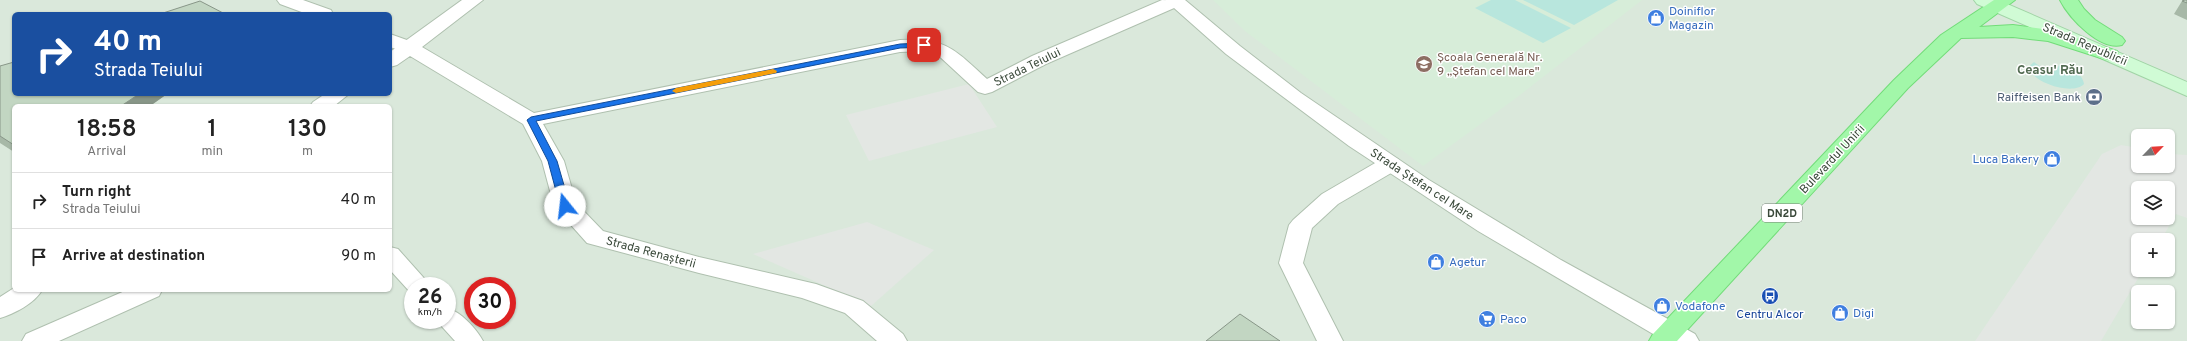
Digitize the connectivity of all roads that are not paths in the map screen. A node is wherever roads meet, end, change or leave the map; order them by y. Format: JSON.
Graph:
{"nodes":[{"id":1,"x":286,"y":0,"type":"edge"},
{"id":2,"x":474,"y":0,"type":"edge"},
{"id":3,"x":1175,"y":0,"type":"edge"},
{"id":4,"x":2018,"y":0,"type":"edge"},
{"id":5,"x":2069,"y":0,"type":"edge"},
{"id":6,"x":1995,"y":2,"type":"edge"},
{"id":7,"x":319,"y":12,"type":"edge"},
{"id":8,"x":1956,"y":33,"type":"junction"},
{"id":9,"x":392,"y":41,"type":"edge"},
{"id":10,"x":411,"y":48,"type":"junction"},
{"id":11,"x":2112,"y":48,"type":"junction"},
{"id":12,"x":392,"y":60,"type":"edge"},
{"id":13,"x":2187,"y":76,"type":"edge"},
{"id":14,"x":2187,"y":90,"type":"edge"},
{"id":15,"x":336,"y":96,"type":"edge"},
{"id":16,"x":323,"y":104,"type":"edge"},
{"id":17,"x":531,"y":120,"type":"junction"},
{"id":18,"x":1390,"y":164,"type":"junction"},
{"id":19,"x":392,"y":257,"type":"edge"},
{"id":20,"x":411,"y":277,"type":"edge"},
{"id":21,"x":27,"y":292,"type":"edge"},
{"id":22,"x":145,"y":292,"type":"edge"},
{"id":23,"x":0,"y":309,"type":"edge"},
{"id":24,"x":456,"y":326,"type":"edge"},
{"id":25,"x":1673,"y":338,"type":"edge"},
{"id":26,"x":35,"y":341,"type":"edge"},
{"id":27,"x":470,"y":341,"type":"edge"},
{"id":28,"x":894,"y":341,"type":"edge"},
{"id":29,"x":1330,"y":341,"type":"edge"}],
"edges":[{"from":1,"to":7,"type":"street"},
{"from":2,"to":10,"type":"street"},
{"from":3,"to":17,"type":"street","name":"Strada Teiului"},
{"from":3,"to":18,"type":"street","name":"Strada Ștefan cel Mare"},
{"from":4,"to":11,"type":"main road","name":"Strada Republicii"},
{"from":5,"to":11,"type":"main road"},
{"from":6,"to":8,"type":"main road","name":"Bulevardul Unirii"},
{"from":6,"to":11,"type":"main road","name":"Strada Republicii"},
{"from":8,"to":11,"type":"main road"},
{"from":8,"to":25,"type":"main road","name":"Bulevardul Unirii","number":"DN2D"},
{"from":9,"to":10,"type":"street"},
{"from":10,"to":12,"type":"street"},
{"from":10,"to":17,"type":"street"},
{"from":11,"to":13,"type":"main road","name":"Strada Republicii"},
{"from":11,"to":14,"type":"main road","name":"Strada Republicii"},
{"from":15,"to":16,"type":"street"},
{"from":17,"to":28,"type":"street","name":"Strada Renașterii"},
{"from":18,"to":25,"type":"street","name":"Strada Ștefan cel Mare"},
{"from":18,"to":29,"type":"street"},
{"from":19,"to":20,"type":"street"},
{"from":21,"to":23,"type":"street"},
{"from":22,"to":26,"type":"street"},
{"from":24,"to":27,"type":"street"}]}
